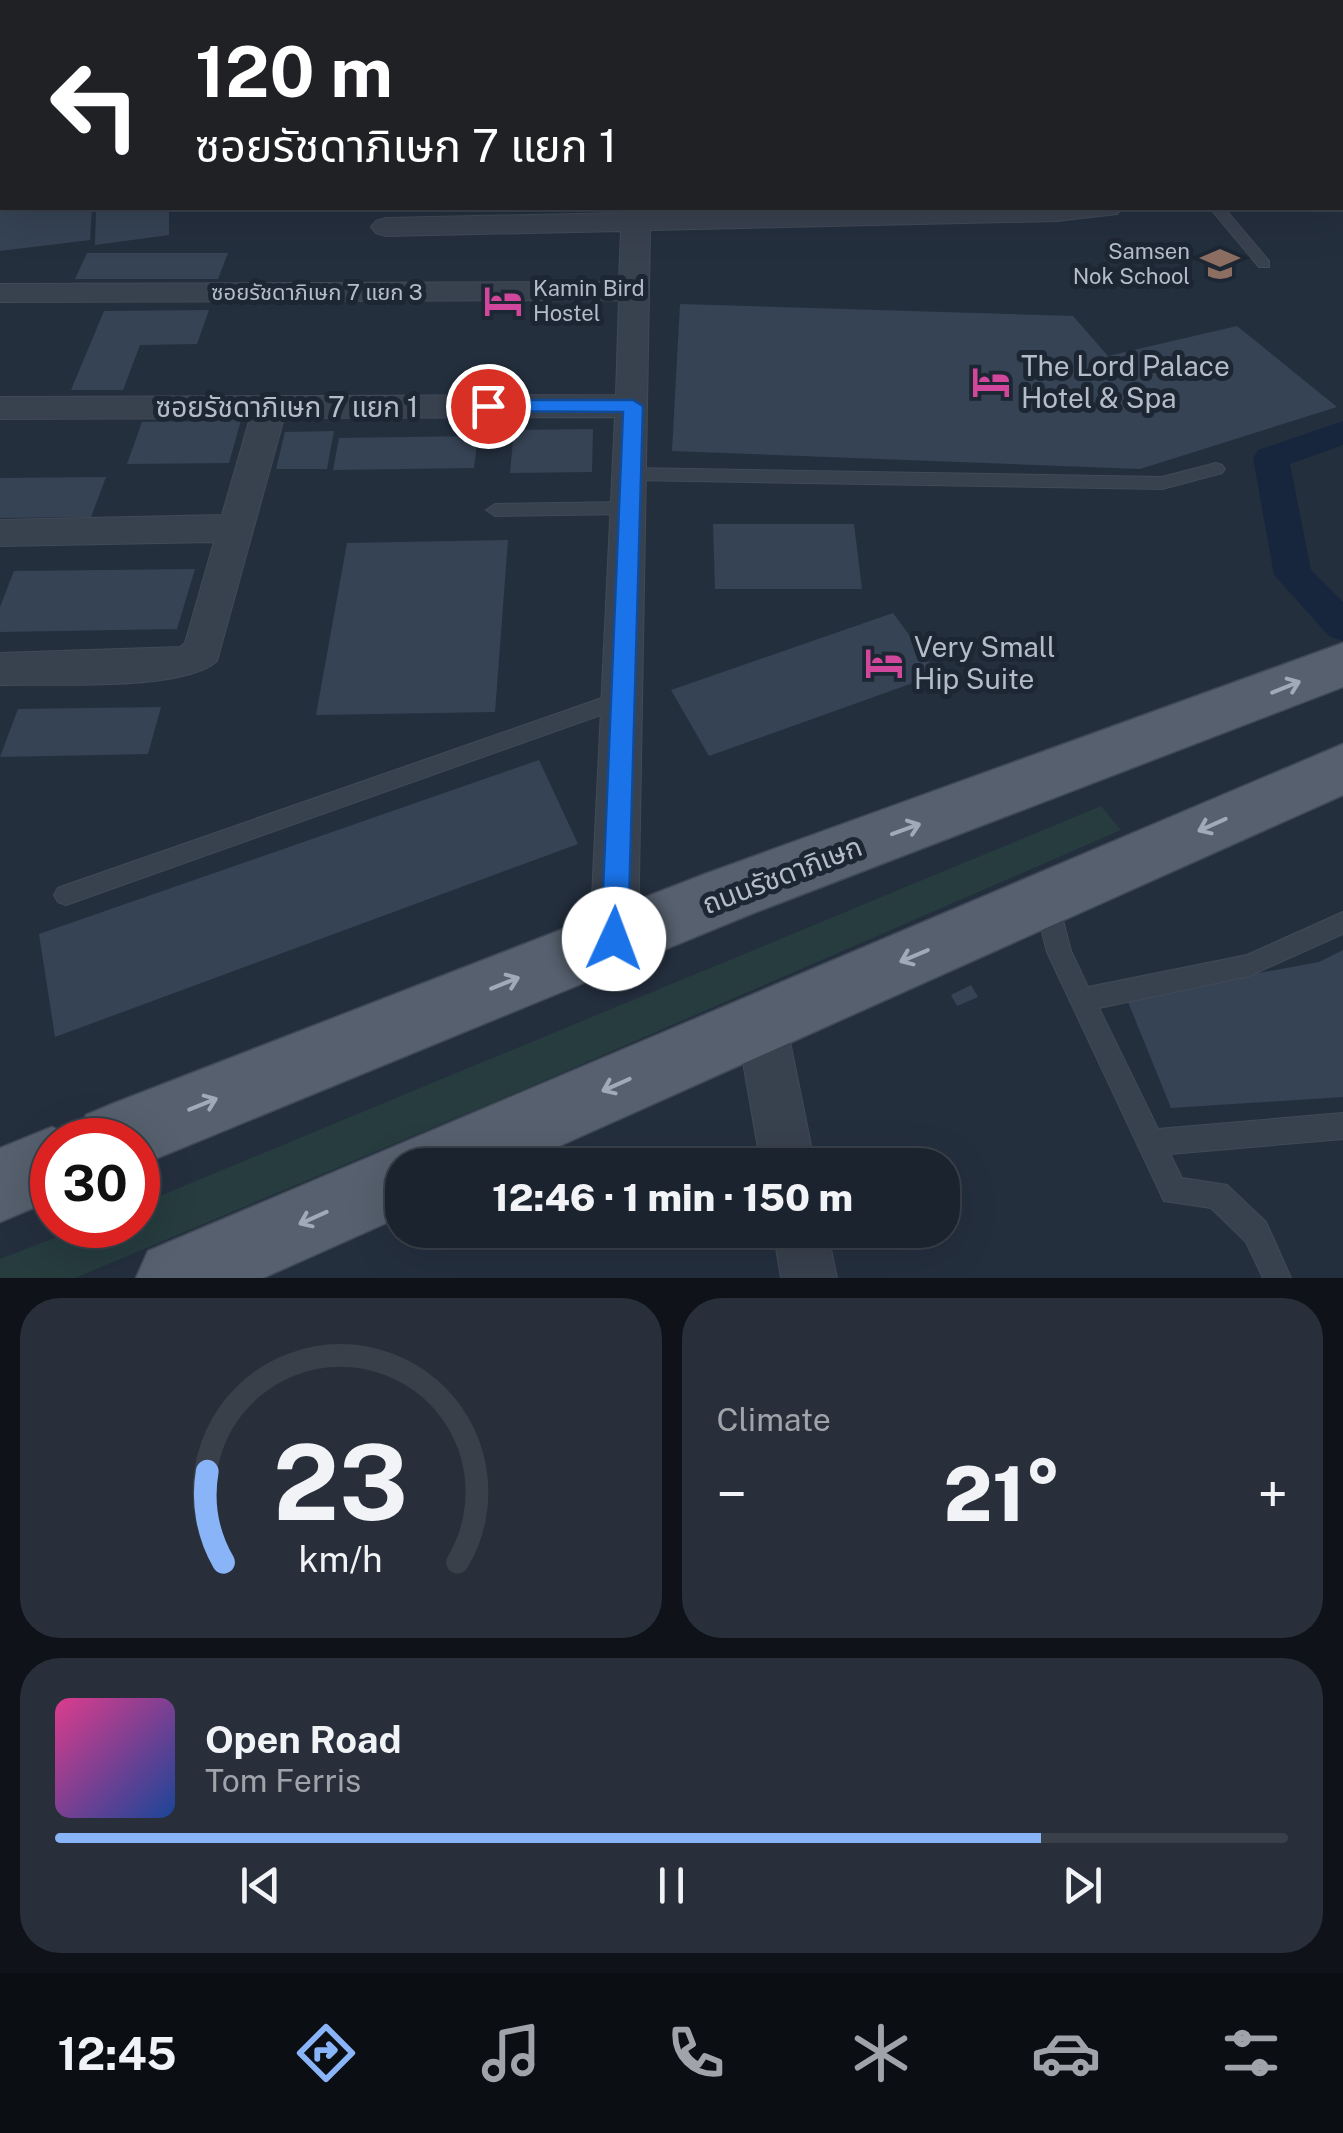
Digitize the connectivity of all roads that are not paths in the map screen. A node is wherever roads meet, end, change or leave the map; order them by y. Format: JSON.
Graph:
{"nodes":[{"id":1,"x":1230,"y":0,"type":"edge"},
{"id":2,"x":1261,"y":0,"type":"edge"},
{"id":3,"x":1082,"y":210,"type":"edge"},
{"id":4,"x":1219,"y":210,"type":"edge"},
{"id":5,"x":636,"y":215,"type":"edge"},
{"id":6,"x":386,"y":227,"type":"dead end"},
{"id":7,"x":1264,"y":264,"type":"dead end"},
{"id":8,"x":635,"y":291,"type":"junction"},
{"id":9,"x":0,"y":292,"type":"edge"},
{"id":10,"x":633,"y":406,"type":"junction"},
{"id":11,"x":270,"y":407,"type":"junction"},
{"id":12,"x":0,"y":408,"type":"edge"},
{"id":13,"x":1216,"y":468,"type":"dead end"},
{"id":14,"x":630,"y":491,"type":"junction"},
{"id":15,"x":495,"y":510,"type":"dead end"},
{"id":16,"x":236,"y":528,"type":"junction"},
{"id":17,"x":0,"y":532,"type":"edge"},
{"id":18,"x":1343,"y":664,"type":"edge"},
{"id":19,"x":0,"y":670,"type":"edge"},
{"id":20,"x":622,"y":700,"type":"junction"},
{"id":21,"x":1322,"y":777,"type":"edge"},
{"id":22,"x":66,"y":896,"type":"dead end"},
{"id":23,"x":1045,"y":899,"type":"junction"},
{"id":24,"x":1343,"y":923,"type":"edge"},
{"id":25,"x":614,"y":939,"type":"junction"},
{"id":26,"x":1082,"y":1000,"type":"junction"},
{"id":27,"x":761,"y":1022,"type":"junction"},
{"id":28,"x":160,"y":1121,"type":"edge"},
{"id":29,"x":1343,"y":1126,"type":"edge"},
{"id":30,"x":1151,"y":1143,"type":"junction"},
{"id":31,"x":472,"y":1148,"type":"edge"},
{"id":32,"x":785,"y":1148,"type":"edge"},
{"id":33,"x":30,"y":1173,"type":"edge"},
{"id":34,"x":0,"y":1185,"type":"edge"},
{"id":35,"x":385,"y":1185,"type":"edge"},
{"id":36,"x":803,"y":1248,"type":"edge"},
{"id":37,"x":175,"y":1278,"type":"edge"},
{"id":38,"x":809,"y":1278,"type":"edge"},
{"id":39,"x":1277,"y":1278,"type":"edge"}],
"edges":[{"from":1,"to":2,"type":"street"},
{"from":3,"to":5,"type":"street"},
{"from":4,"to":7,"type":"lane"},
{"from":5,"to":6,"type":"street"},
{"from":5,"to":8,"type":"street"},
{"from":8,"to":9,"type":"street","name":"ซอยรัชดาภิเษก 7 แยก 3"},
{"from":8,"to":10,"type":"street"},
{"from":10,"to":11,"type":"street","name":"ซอยรัชดาภิเษก 7 แยก 1"},
{"from":10,"to":14,"type":"street"},
{"from":11,"to":12,"type":"street","name":"ซอยรัชดาภิเษก 7 แยก 1"},
{"from":11,"to":16,"type":"street"},
{"from":13,"to":14,"type":"lane"},
{"from":14,"to":15,"type":"lane"},
{"from":14,"to":20,"type":"street"},
{"from":16,"to":17,"type":"street"},
{"from":16,"to":19,"type":"street"},
{"from":25,"to":18,"type":"main road","name":"ถนนรัชดาภิเษก","one_way":true},
{"from":20,"to":22,"type":"lane"},
{"from":20,"to":25,"type":"street"},
{"from":21,"to":23,"type":"main road","one_way":true},
{"from":23,"to":26,"type":"lane"},
{"from":23,"to":27,"type":"main road","one_way":true},
{"from":24,"to":26,"type":"lane"},
{"from":28,"to":25,"type":"main road","name":"ถนนรัชดาภิเษก","one_way":true},
{"from":26,"to":30,"type":"lane"},
{"from":27,"to":31,"type":"main road","one_way":true},
{"from":27,"to":32,"type":"street"},
{"from":29,"to":30,"type":"lane"},
{"from":30,"to":39,"type":"lane"},
{"from":33,"to":34,"type":"main road"},
{"from":35,"to":37,"type":"main road","one_way":true},
{"from":36,"to":38,"type":"street"}]}
